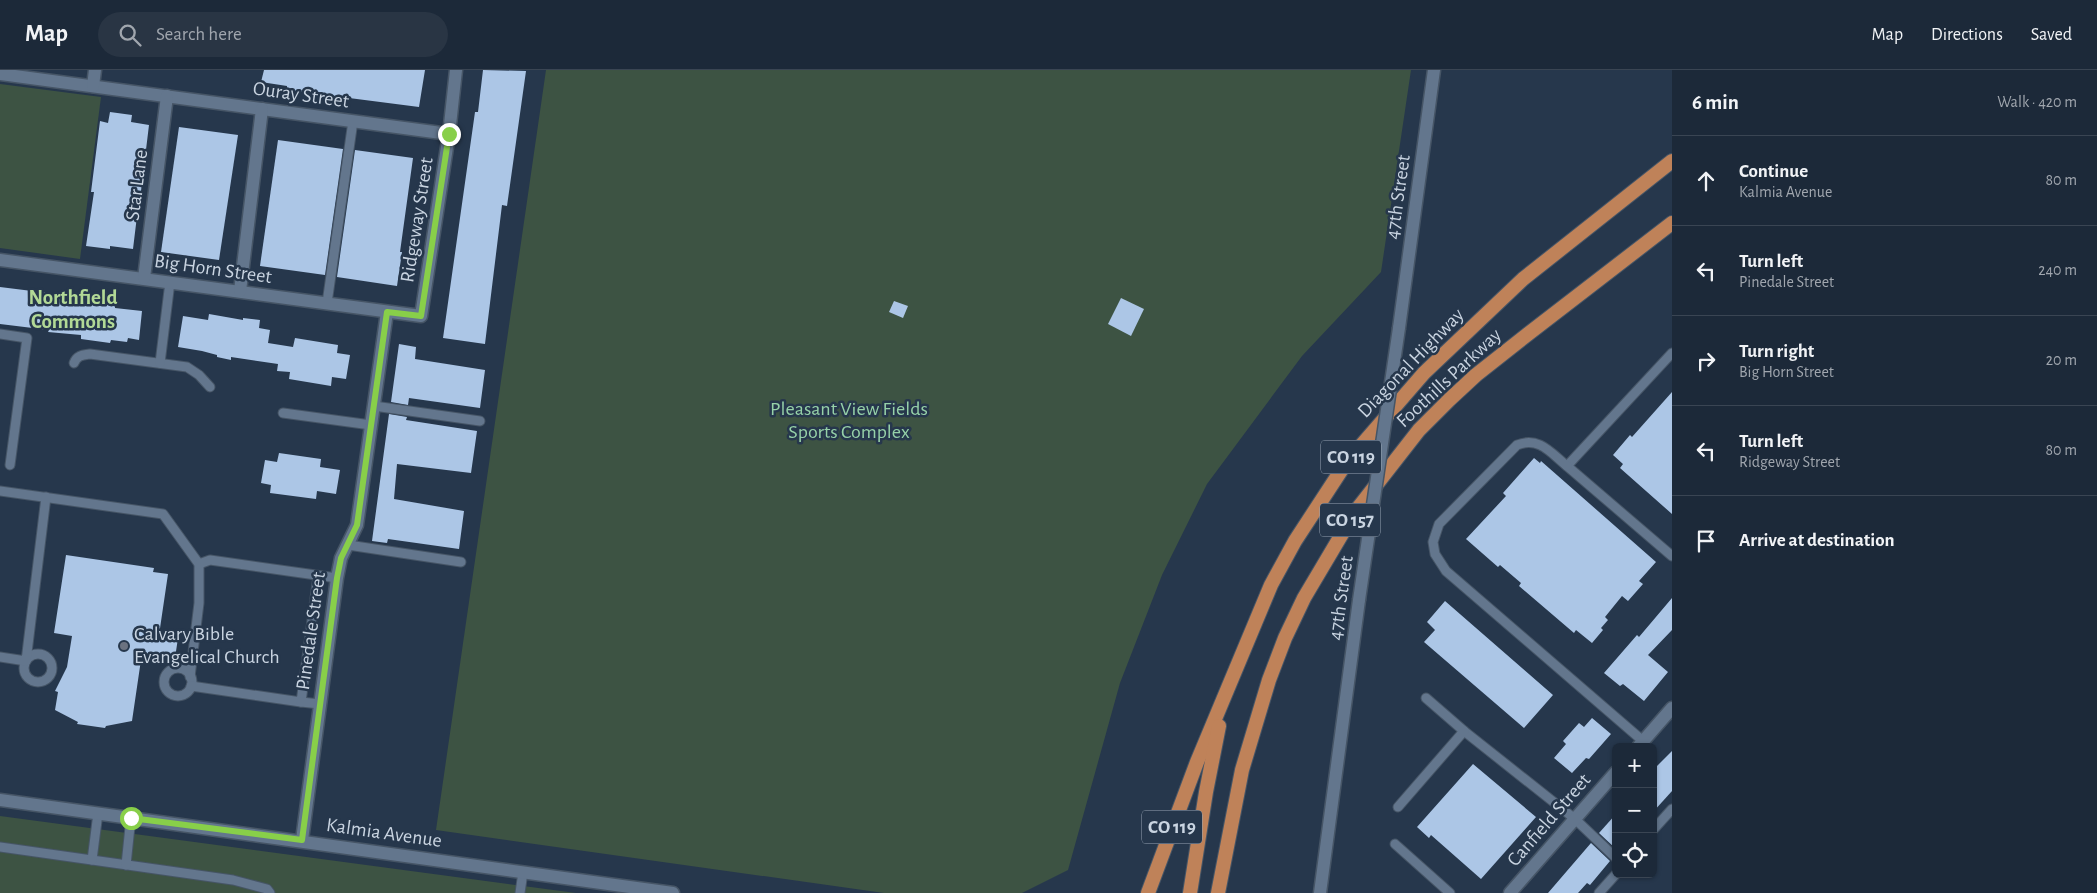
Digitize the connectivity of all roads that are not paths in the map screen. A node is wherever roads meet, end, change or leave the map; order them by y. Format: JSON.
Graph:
{"nodes":[{"id":1,"x":95,"y":70,"type":"edge"},
{"id":2,"x":456,"y":70,"type":"edge"},
{"id":3,"x":1434,"y":70,"type":"edge"},
{"id":4,"x":0,"y":74,"type":"edge"},
{"id":5,"x":92,"y":86,"type":"junction"},
{"id":6,"x":167,"y":96,"type":"junction"},
{"id":7,"x":262,"y":109,"type":"junction"},
{"id":8,"x":352,"y":121,"type":"junction"},
{"id":9,"x":449,"y":134,"type":"junction"},
{"id":10,"x":1672,"y":161,"type":"edge"},
{"id":11,"x":1672,"y":223,"type":"edge"},
{"id":12,"x":0,"y":260,"type":"edge"},
{"id":13,"x":144,"y":278,"type":"junction"},
{"id":14,"x":170,"y":282,"type":"junction"},
{"id":15,"x":240,"y":291,"type":"junction"},
{"id":16,"x":327,"y":303,"type":"junction"},
{"id":17,"x":387,"y":312,"type":"junction"},
{"id":18,"x":421,"y":316,"type":"joint"},
{"id":19,"x":0,"y":334,"type":"edge"},
{"id":20,"x":1672,"y":353,"type":"edge"},
{"id":21,"x":74,"y":363,"type":"dead end"},
{"id":22,"x":160,"y":363,"type":"junction"},
{"id":23,"x":210,"y":387,"type":"dead end"},
{"id":24,"x":374,"y":406,"type":"junction"},
{"id":25,"x":283,"y":413,"type":"dead end"},
{"id":26,"x":480,"y":421,"type":"dead end"},
{"id":27,"x":371,"y":425,"type":"junction"},
{"id":28,"x":10,"y":465,"type":"dead end"},
{"id":29,"x":1567,"y":466,"type":"junction"},
{"id":30,"x":0,"y":491,"type":"edge"},
{"id":31,"x":46,"y":497,"type":"junction"},
{"id":32,"x":348,"y":545,"type":"junction"},
{"id":33,"x":1672,"y":556,"type":"edge"},
{"id":34,"x":461,"y":562,"type":"dead end"},
{"id":35,"x":199,"y":564,"type":"junction"},
{"id":36,"x":318,"y":576,"type":"junction"},
{"id":37,"x":337,"y":578,"type":"junction"},
{"id":38,"x":0,"y":658,"type":"edge"},
{"id":39,"x":1232,"y":675,"type":"junction"},
{"id":40,"x":1426,"y":698,"type":"dead end"},
{"id":41,"x":301,"y":702,"type":"junction"},
{"id":42,"x":320,"y":704,"type":"junction"},
{"id":43,"x":1672,"y":708,"type":"edge"},
{"id":44,"x":1464,"y":731,"type":"junction"},
{"id":45,"x":1639,"y":743,"type":"edge"},
{"id":46,"x":1641,"y":743,"type":"edge"},
{"id":47,"x":1612,"y":777,"type":"edge"},
{"id":48,"x":0,"y":800,"type":"edge"},
{"id":49,"x":1398,"y":807,"type":"dead end"},
{"id":50,"x":1672,"y":808,"type":"edge"},
{"id":51,"x":98,"y":813,"type":"junction"},
{"id":52,"x":131,"y":818,"type":"junction"},
{"id":53,"x":1575,"y":819,"type":"junction"},
{"id":54,"x":1657,"y":825,"type":"edge"},
{"id":55,"x":302,"y":840,"type":"junction"},
{"id":56,"x":1395,"y":844,"type":"dead end"},
{"id":57,"x":0,"y":847,"type":"edge"},
{"id":58,"x":1612,"y":854,"type":"edge"},
{"id":59,"x":92,"y":860,"type":"junction"},
{"id":60,"x":126,"y":865,"type":"junction"},
{"id":61,"x":523,"y":872,"type":"junction"},
{"id":62,"x":1612,"y":878,"type":"edge"},
{"id":63,"x":270,"y":893,"type":"edge"},
{"id":64,"x":520,"y":893,"type":"edge"},
{"id":65,"x":673,"y":893,"type":"edge"},
{"id":66,"x":1148,"y":893,"type":"edge"},
{"id":67,"x":1190,"y":893,"type":"edge"},
{"id":68,"x":1218,"y":893,"type":"edge"},
{"id":69,"x":1320,"y":893,"type":"edge"},
{"id":70,"x":1450,"y":893,"type":"edge"},
{"id":71,"x":1510,"y":893,"type":"edge"},
{"id":72,"x":1599,"y":893,"type":"edge"}],
"edges":[{"from":1,"to":5,"type":"street"},
{"from":2,"to":9,"type":"street","name":"Ridgeway Street"},
{"from":3,"to":69,"type":"street","name":"47th Street","bridge":true},
{"from":4,"to":5,"type":"street","name":"Ouray Street"},
{"from":5,"to":6,"type":"street","name":"Ouray Street"},
{"from":6,"to":7,"type":"street","name":"Ouray Street"},
{"from":6,"to":13,"type":"street","name":"Star Lane"},
{"from":7,"to":8,"type":"street","name":"Ouray Street"},
{"from":7,"to":15,"type":"street"},
{"from":8,"to":9,"type":"street","name":"Ouray Street"},
{"from":8,"to":16,"type":"lane"},
{"from":9,"to":18,"type":"street","name":"Ridgeway Street"},
{"from":10,"to":39,"type":"highway","name":"Diagonal Highway","number":"CO 119"},
{"from":11,"to":68,"type":"highway","name":"Foothills Parkway","number":"CO 157"},
{"from":12,"to":13,"type":"street","name":"Big Horn Street"},
{"from":13,"to":14,"type":"street","name":"Big Horn Street"},
{"from":14,"to":15,"type":"street","name":"Big Horn Street"},
{"from":14,"to":22,"type":"lane"},
{"from":15,"to":16,"type":"street","name":"Big Horn Street"},
{"from":16,"to":17,"type":"street","name":"Big Horn Street"},
{"from":17,"to":18,"type":"street","name":"Big Horn Street"},
{"from":17,"to":24,"type":"street","name":"Pinedale Street"},
{"from":19,"to":28,"type":"lane"},
{"from":20,"to":29,"type":"lane"},
{"from":21,"to":22,"type":"lane"},
{"from":22,"to":23,"type":"lane"},
{"from":24,"to":26,"type":"lane"},
{"from":24,"to":27,"type":"street","name":"Pinedale Street"},
{"from":25,"to":27,"type":"lane"},
{"from":27,"to":32,"type":"street","name":"Pinedale Street"},
{"from":29,"to":33,"type":"lane"},
{"from":29,"to":45,"type":"lane"},
{"from":30,"to":31,"type":"lane"},
{"from":31,"to":35,"type":"lane"},
{"from":31,"to":38,"type":"lane"},
{"from":32,"to":34,"type":"lane"},
{"from":32,"to":37,"type":"street","name":"Pinedale Street"},
{"from":35,"to":36,"type":"lane"},
{"from":35,"to":41,"type":"lane"},
{"from":36,"to":37,"type":"lane"},
{"from":36,"to":41,"type":"lane"},
{"from":37,"to":42,"type":"street","name":"Pinedale Street"},
{"from":39,"to":66,"type":"highway","number":"CO 119"},
{"from":39,"to":67,"type":"highway"},
{"from":40,"to":44,"type":"lane"},
{"from":41,"to":42,"type":"lane"},
{"from":42,"to":55,"type":"street","name":"Pinedale Street"},
{"from":43,"to":46,"type":"street"},
{"from":44,"to":49,"type":"lane"},
{"from":44,"to":53,"type":"lane"},
{"from":47,"to":53,"type":"street","name":"Canfield Street"},
{"from":48,"to":51,"type":"street","name":"Kalmia Avenue"},
{"from":50,"to":54,"type":"lane"},
{"from":51,"to":52,"type":"street","name":"Kalmia Avenue"},
{"from":51,"to":59,"type":"lane"},
{"from":52,"to":55,"type":"street","name":"Kalmia Avenue"},
{"from":52,"to":60,"type":"lane"},
{"from":53,"to":58,"type":"lane"},
{"from":53,"to":71,"type":"street","name":"Canfield Street"},
{"from":55,"to":61,"type":"street","name":"Kalmia Avenue"},
{"from":56,"to":70,"type":"lane"},
{"from":57,"to":59,"type":"lane"},
{"from":59,"to":60,"type":"lane"},
{"from":60,"to":63,"type":"lane"},
{"from":61,"to":64,"type":"lane"},
{"from":61,"to":65,"type":"street","name":"Kalmia Avenue"},
{"from":62,"to":72,"type":"lane"}]}
